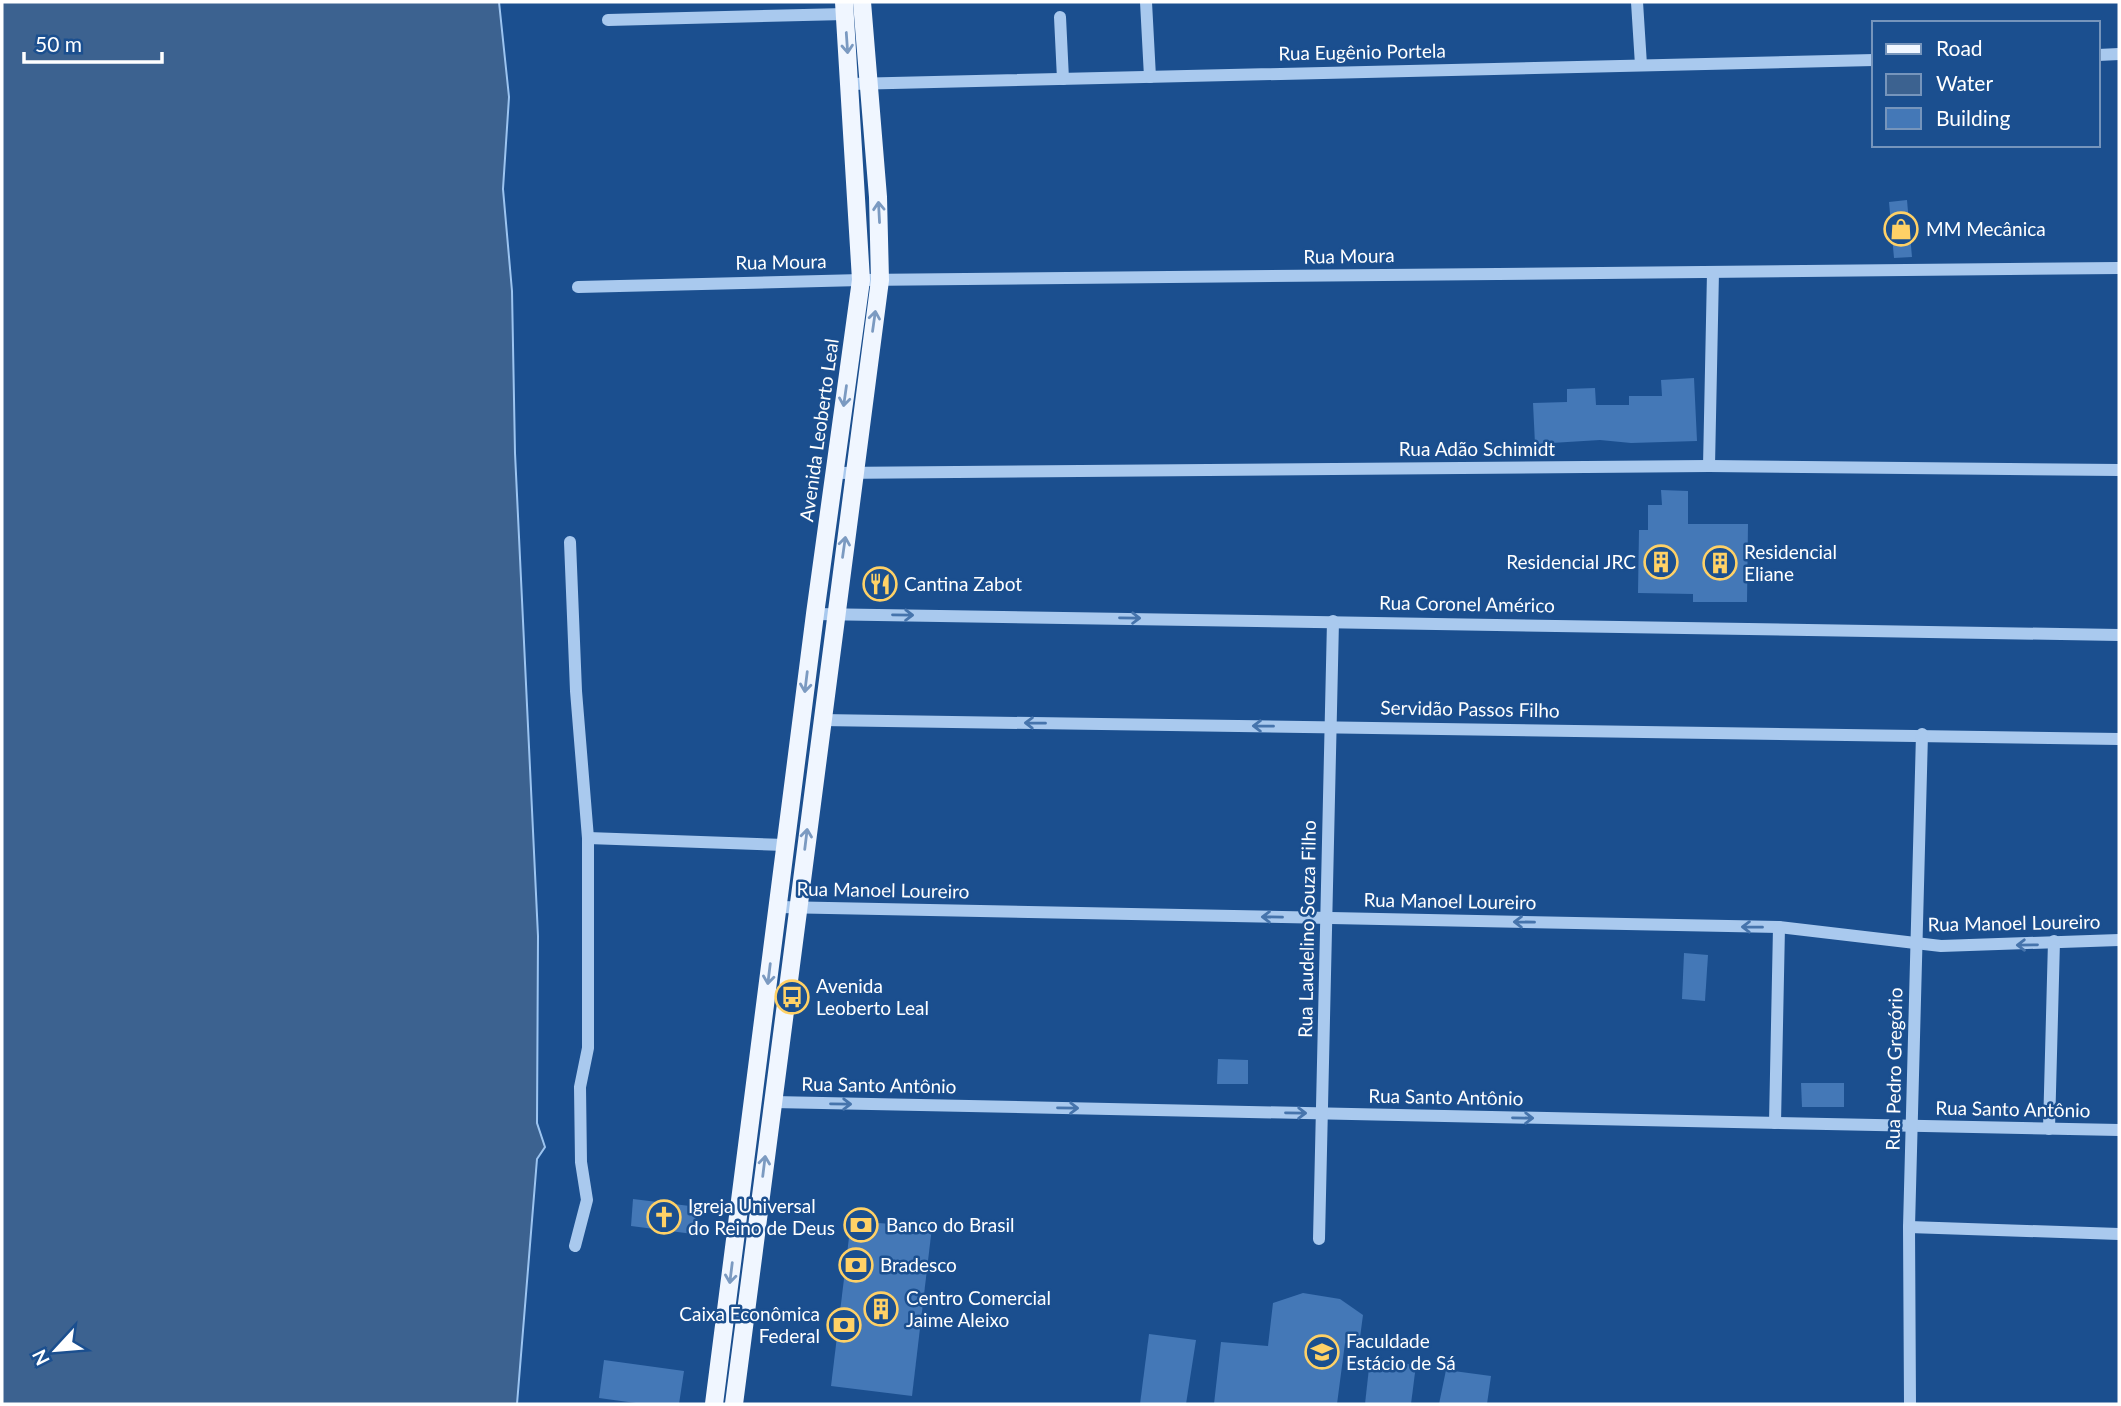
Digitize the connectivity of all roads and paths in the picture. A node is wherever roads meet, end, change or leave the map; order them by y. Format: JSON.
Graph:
{"nodes":[{"id":1,"x":862,"y":2,"type":"edge"},
{"id":2,"x":1146,"y":2,"type":"edge"},
{"id":3,"x":1637,"y":2,"type":"edge"},
{"id":4,"x":845,"y":8,"type":"edge"},
{"id":5,"x":1060,"y":17,"type":"dead end"},
{"id":6,"x":608,"y":20,"type":"dead end"},
{"id":7,"x":2119,"y":54,"type":"edge"},
{"id":8,"x":2100,"y":55,"type":"edge"},
{"id":9,"x":1872,"y":60,"type":"edge"},
{"id":10,"x":1641,"y":65,"type":"junction"},
{"id":11,"x":1150,"y":77,"type":"junction"},
{"id":12,"x":1063,"y":79,"type":"junction"},
{"id":13,"x":869,"y":83,"type":"junction"},
{"id":14,"x":850,"y":84,"type":"junction"},
{"id":15,"x":2119,"y":268,"type":"edge"},
{"id":16,"x":1713,"y":272,"type":"junction"},
{"id":17,"x":861,"y":279,"type":"junction"},
{"id":18,"x":880,"y":280,"type":"junction"},
{"id":19,"x":578,"y":287,"type":"dead end"},
{"id":20,"x":1709,"y":466,"type":"junction"},
{"id":21,"x":2119,"y":470,"type":"edge"},
{"id":22,"x":834,"y":473,"type":"junction"},
{"id":23,"x":854,"y":473,"type":"junction"},
{"id":24,"x":570,"y":542,"type":"dead end"},
{"id":25,"x":815,"y":614,"type":"junction"},
{"id":26,"x":835,"y":615,"type":"junction"},
{"id":27,"x":1333,"y":621,"type":"junction"},
{"id":28,"x":2119,"y":635,"type":"edge"},
{"id":29,"x":821,"y":720,"type":"junction"},
{"id":30,"x":1331,"y":727,"type":"junction"},
{"id":31,"x":1922,"y":734,"type":"junction"},
{"id":32,"x":2119,"y":739,"type":"edge"},
{"id":33,"x":587,"y":838,"type":"junction"},
{"id":34,"x":785,"y":845,"type":"junction"},
{"id":35,"x":778,"y":907,"type":"junction"},
{"id":36,"x":797,"y":907,"type":"junction"},
{"id":37,"x":1327,"y":918,"type":"junction"},
{"id":38,"x":1779,"y":928,"type":"junction"},
{"id":39,"x":2119,"y":940,"type":"edge"},
{"id":40,"x":2054,"y":941,"type":"junction"},
{"id":41,"x":1916,"y":944,"type":"junction"},
{"id":42,"x":772,"y":1102,"type":"junction"},
{"id":43,"x":1322,"y":1114,"type":"junction"},
{"id":44,"x":1775,"y":1123,"type":"junction"},
{"id":45,"x":1912,"y":1126,"type":"junction"},
{"id":46,"x":2049,"y":1129,"type":"junction"},
{"id":47,"x":2119,"y":1130,"type":"edge"},
{"id":48,"x":1909,"y":1227,"type":"junction"},
{"id":49,"x":2119,"y":1234,"type":"edge"},
{"id":50,"x":1319,"y":1238,"type":"dead end"},
{"id":51,"x":575,"y":1246,"type":"dead end"},
{"id":52,"x":714,"y":1404,"type":"edge"},
{"id":53,"x":734,"y":1404,"type":"edge"},
{"id":54,"x":1910,"y":1404,"type":"edge"}],
"edges":[{"from":1,"to":13,"type":"main road","name":"Avenida Leoberto Leal"},
{"from":2,"to":11,"type":"street"},
{"from":3,"to":10,"type":"street"},
{"from":4,"to":6,"type":"street"},
{"from":4,"to":14,"type":"main road","name":"Avenida Leoberto Leal","one_way":true},
{"from":5,"to":12,"type":"street"},
{"from":7,"to":8,"type":"street"},
{"from":9,"to":10,"type":"street","name":"Rua Eugênio Portela"},
{"from":10,"to":11,"type":"street","name":"Rua Eugênio Portela"},
{"from":11,"to":12,"type":"street","name":"Rua Eugênio Portela"},
{"from":12,"to":13,"type":"street","name":"Rua Eugênio Portela"},
{"from":13,"to":14,"type":"street","name":"Rua Eugênio Portela"},
{"from":18,"to":13,"type":"main road","name":"Avenida Leoberto Leal","one_way":true},
{"from":14,"to":17,"type":"main road","name":"Avenida Leoberto Leal"},
{"from":15,"to":16,"type":"street","name":"Rua Moura"},
{"from":16,"to":18,"type":"street","name":"Rua Moura"},
{"from":16,"to":20,"type":"street"},
{"from":17,"to":18,"type":"street","name":"Rua Moura"},
{"from":17,"to":19,"type":"street","name":"Rua Moura"},
{"from":17,"to":22,"type":"main road","name":"Avenida Leoberto Leal","one_way":true},
{"from":23,"to":18,"type":"main road","name":"Avenida Leoberto Leal","one_way":true},
{"from":20,"to":21,"type":"street","name":"Rua Adão Schimidt"},
{"from":20,"to":23,"type":"street","name":"Rua Adão Schimidt"},
{"from":22,"to":23,"type":"street","name":"Rua Adão Schimidt"},
{"from":22,"to":25,"type":"main road","name":"Avenida Leoberto Leal"},
{"from":26,"to":23,"type":"main road","name":"Avenida Leoberto Leal","one_way":true},
{"from":24,"to":33,"type":"street"},
{"from":25,"to":26,"type":"street","name":"Rua Coronel Américo"},
{"from":25,"to":34,"type":"main road","name":"Avenida Leoberto Leal","one_way":true},
{"from":26,"to":27,"type":"street","name":"Rua Coronel Américo","one_way":true},
{"from":26,"to":29,"type":"main road","name":"Avenida Leoberto Leal"},
{"from":27,"to":28,"type":"street","name":"Rua Coronel Américo"},
{"from":27,"to":30,"type":"street","name":"Rua Laudelino Souza Filho"},
{"from":30,"to":29,"type":"street","name":"Servidão Passos Filho","one_way":true},
{"from":36,"to":29,"type":"main road","name":"Avenida Leoberto Leal","one_way":true},
{"from":30,"to":31,"type":"street","name":"Servidão Passos Filho"},
{"from":30,"to":37,"type":"street","name":"Rua Laudelino Souza Filho"},
{"from":31,"to":32,"type":"street","name":"Servidão Passos Filho"},
{"from":31,"to":41,"type":"street","name":"Rua Pedro Gregório"},
{"from":33,"to":34,"type":"street"},
{"from":33,"to":51,"type":"street"},
{"from":34,"to":35,"type":"main road","name":"Avenida Leoberto Leal"},
{"from":35,"to":36,"type":"street","name":"Rua Manoel Loureiro"},
{"from":35,"to":52,"type":"main road","name":"Avenida Leoberto Leal","one_way":true},
{"from":37,"to":36,"type":"street","name":"Rua Manoel Loureiro","one_way":true},
{"from":36,"to":42,"type":"main road","name":"Avenida Leoberto Leal"},
{"from":38,"to":37,"type":"street","name":"Rua Manoel Loureiro","one_way":true},
{"from":37,"to":43,"type":"street","name":"Rua Laudelino Souza Filho"},
{"from":38,"to":41,"type":"street","name":"Rua Manoel Loureiro"},
{"from":38,"to":44,"type":"street"},
{"from":39,"to":40,"type":"street","name":"Rua Manoel Loureiro"},
{"from":40,"to":41,"type":"street","name":"Rua Manoel Loureiro","one_way":true},
{"from":40,"to":46,"type":"street"},
{"from":41,"to":45,"type":"street","name":"Rua Pedro Gregório"},
{"from":42,"to":43,"type":"street","name":"Rua Santo Antônio","one_way":true},
{"from":53,"to":42,"type":"main road","name":"Avenida Leoberto Leal","one_way":true},
{"from":43,"to":44,"type":"street","name":"Rua Santo Antônio","one_way":true},
{"from":43,"to":50,"type":"street","name":"Rua Laudelino Souza Filho"},
{"from":44,"to":45,"type":"street","name":"Rua Santo Antônio"},
{"from":45,"to":46,"type":"street","name":"Rua Santo Antônio"},
{"from":45,"to":48,"type":"street","name":"Rua Pedro Gregório"},
{"from":46,"to":47,"type":"street","name":"Rua Santo Antônio"},
{"from":48,"to":49,"type":"street"},
{"from":48,"to":54,"type":"street","name":"Rua Pedro Gregório"}]}
